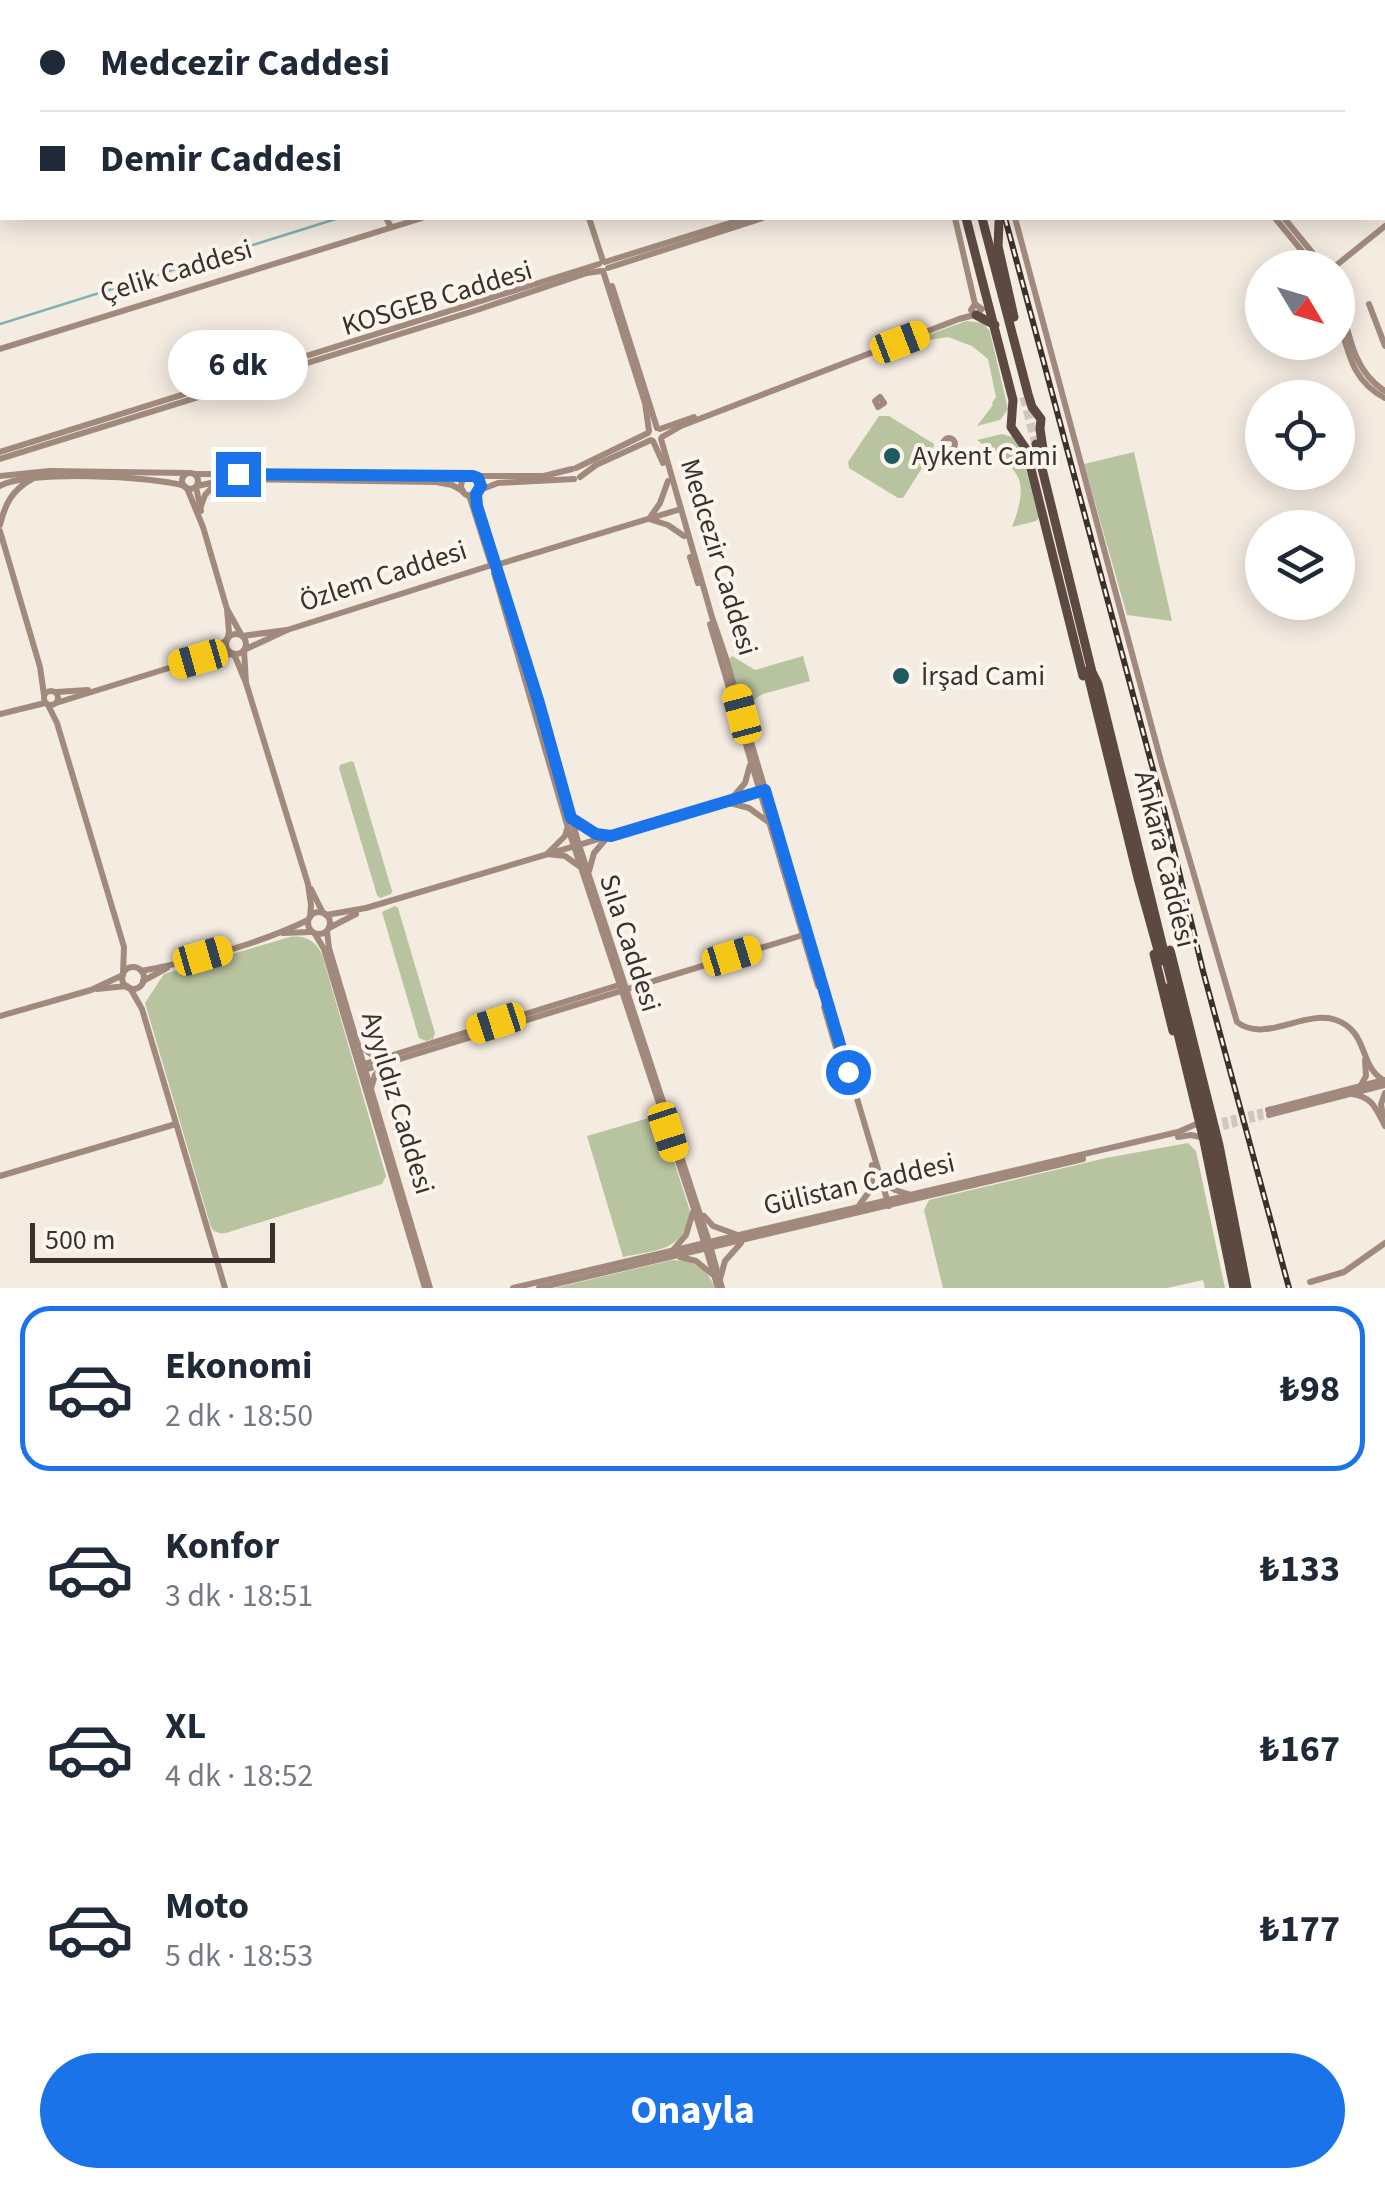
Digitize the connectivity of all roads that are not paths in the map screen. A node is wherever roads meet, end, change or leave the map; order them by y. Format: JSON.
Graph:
{"nodes":[{"id":1,"x":382,"y":220,"type":"edge"},
{"id":2,"x":385,"y":220,"type":"edge"},
{"id":3,"x":415,"y":220,"type":"edge"},
{"id":4,"x":590,"y":220,"type":"edge"},
{"id":5,"x":740,"y":220,"type":"edge"},
{"id":6,"x":757,"y":220,"type":"edge"},
{"id":7,"x":956,"y":220,"type":"edge"},
{"id":8,"x":974,"y":220,"type":"edge"},
{"id":9,"x":975,"y":220,"type":"edge"},
{"id":10,"x":975,"y":220,"type":"edge"},
{"id":11,"x":1016,"y":220,"type":"edge"},
{"id":12,"x":1277,"y":220,"type":"edge"},
{"id":13,"x":1286,"y":220,"type":"edge"},
{"id":14,"x":998,"y":222,"type":"dead end"},
{"id":15,"x":1385,"y":226,"type":"edge"},
{"id":16,"x":391,"y":227,"type":"junction"},
{"id":17,"x":380,"y":230,"type":"junction"},
{"id":18,"x":1301,"y":250,"type":"edge"},
{"id":19,"x":1310,"y":250,"type":"edge"},
{"id":20,"x":1355,"y":250,"type":"edge"},
{"id":21,"x":604,"y":267,"type":"junction"},
{"id":22,"x":987,"y":296,"type":"junction"},
{"id":23,"x":1370,"y":304,"type":"dead end"},
{"id":24,"x":975,"y":310,"type":"junction"},
{"id":25,"x":995,"y":325,"type":"junction"},
{"id":26,"x":1385,"y":346,"type":"edge"},
{"id":27,"x":0,"y":348,"type":"edge"},
{"id":28,"x":1355,"y":354,"type":"edge"},
{"id":29,"x":1019,"y":360,"type":"junction"},
{"id":30,"x":1352,"y":360,"type":"edge"},
{"id":31,"x":1385,"y":395,"type":"edge"},
{"id":32,"x":1021,"y":397,"type":"tunnel mouth"},
{"id":33,"x":1032,"y":407,"type":"junction"},
{"id":34,"x":1012,"y":414,"type":"junction"},
{"id":35,"x":1040,"y":429,"type":"junction"},
{"id":36,"x":655,"y":435,"type":"junction"},
{"id":37,"x":1018,"y":436,"type":"junction"},
{"id":38,"x":1033,"y":444,"type":"tunnel mouth"},
{"id":39,"x":0,"y":452,"type":"edge"},
{"id":40,"x":0,"y":460,"type":"edge"},
{"id":41,"x":574,"y":469,"type":"junction"},
{"id":42,"x":191,"y":474,"type":"junction"},
{"id":43,"x":0,"y":476,"type":"edge"},
{"id":44,"x":471,"y":476,"type":"junction"},
{"id":45,"x":34,"y":477,"type":"junction"},
{"id":46,"x":577,"y":478,"type":"junction"},
{"id":47,"x":220,"y":480,"type":"junction"},
{"id":48,"x":668,"y":480,"type":"junction"},
{"id":49,"x":0,"y":486,"type":"edge"},
{"id":50,"x":191,"y":487,"type":"junction"},
{"id":51,"x":472,"y":492,"type":"junction"},
{"id":52,"x":679,"y":510,"type":"junction"},
{"id":53,"x":201,"y":512,"type":"junction"},
{"id":54,"x":649,"y":519,"type":"junction"},
{"id":55,"x":0,"y":528,"type":"edge"},
{"id":56,"x":204,"y":528,"type":"junction"},
{"id":57,"x":684,"y":536,"type":"junction"},
{"id":58,"x":493,"y":565,"type":"junction"},
{"id":59,"x":227,"y":609,"type":"junction"},
{"id":60,"x":287,"y":630,"type":"junction"},
{"id":61,"x":242,"y":636,"type":"junction"},
{"id":62,"x":227,"y":640,"type":"junction"},
{"id":63,"x":244,"y":650,"type":"junction"},
{"id":64,"x":234,"y":654,"type":"junction"},
{"id":65,"x":198,"y":659,"type":"junction"},
{"id":66,"x":246,"y":682,"type":"junction"},
{"id":67,"x":1094,"y":687,"type":"junction"},
{"id":68,"x":50,"y":699,"type":"junction"},
{"id":69,"x":0,"y":714,"type":"edge"},
{"id":70,"x":750,"y":759,"type":"junction"},
{"id":71,"x":762,"y":791,"type":"junction"},
{"id":72,"x":724,"y":802,"type":"junction"},
{"id":73,"x":571,"y":818,"type":"junction"},
{"id":74,"x":770,"y":825,"type":"junction"},
{"id":75,"x":568,"y":828,"type":"junction"},
{"id":76,"x":611,"y":836,"type":"junction"},
{"id":77,"x":577,"y":846,"type":"junction"},
{"id":78,"x":1139,"y":849,"type":"junction"},
{"id":79,"x":548,"y":854,"type":"junction"},
{"id":80,"x":586,"y":871,"type":"junction"},
{"id":81,"x":1138,"y":878,"type":"junction"},
{"id":82,"x":308,"y":884,"type":"junction"},
{"id":83,"x":366,"y":908,"type":"junction"},
{"id":84,"x":324,"y":914,"type":"junction"},
{"id":85,"x":309,"y":918,"type":"junction"},
{"id":86,"x":328,"y":929,"type":"junction"},
{"id":87,"x":282,"y":933,"type":"junction"},
{"id":88,"x":314,"y":933,"type":"junction"},
{"id":89,"x":803,"y":934,"type":"junction"},
{"id":90,"x":124,"y":947,"type":"junction"},
{"id":91,"x":1164,"y":960,"type":"junction"},
{"id":92,"x":173,"y":965,"type":"junction"},
{"id":93,"x":140,"y":969,"type":"junction"},
{"id":94,"x":123,"y":975,"type":"junction"},
{"id":95,"x":143,"y":982,"type":"junction"},
{"id":96,"x":128,"y":987,"type":"junction"},
{"id":97,"x":624,"y":987,"type":"junction"},
{"id":98,"x":91,"y":990,"type":"junction"},
{"id":99,"x":142,"y":1009,"type":"junction"},
{"id":100,"x":0,"y":1016,"type":"edge"},
{"id":101,"x":357,"y":1042,"type":"junction"},
{"id":102,"x":1365,"y":1054,"type":"junction"},
{"id":103,"x":389,"y":1059,"type":"junction"},
{"id":104,"x":362,"y":1068,"type":"junction"},
{"id":105,"x":1384,"y":1084,"type":"edge"},
{"id":106,"x":1358,"y":1086,"type":"junction"},
{"id":107,"x":371,"y":1089,"type":"junction"},
{"id":108,"x":1350,"y":1094,"type":"junction"},
{"id":109,"x":176,"y":1124,"type":"junction"},
{"id":110,"x":1219,"y":1125,"type":"junction"},
{"id":111,"x":1385,"y":1127,"type":"edge"},
{"id":112,"x":1198,"y":1130,"type":"junction"},
{"id":113,"x":872,"y":1165,"type":"junction"},
{"id":114,"x":880,"y":1175,"type":"junction"},
{"id":115,"x":0,"y":1176,"type":"edge"},
{"id":116,"x":914,"y":1194,"type":"junction"},
{"id":117,"x":886,"y":1203,"type":"junction"},
{"id":118,"x":695,"y":1206,"type":"junction"},
{"id":119,"x":856,"y":1207,"type":"junction"},
{"id":120,"x":742,"y":1238,"type":"junction"},
{"id":121,"x":1385,"y":1243,"type":"edge"},
{"id":122,"x":707,"y":1246,"type":"junction"},
{"id":123,"x":672,"y":1254,"type":"junction"},
{"id":124,"x":1310,"y":1282,"type":"dead end"},
{"id":125,"x":718,"y":1283,"type":"edge"},
{"id":126,"x":427,"y":1285,"type":"edge"},
{"id":127,"x":225,"y":1288,"type":"edge"},
{"id":128,"x":513,"y":1288,"type":"edge"},
{"id":129,"x":539,"y":1288,"type":"edge"},
{"id":130,"x":1238,"y":1288,"type":"edge"}],
"edges":[{"from":1,"to":17,"type":"street"},
{"from":2,"to":16,"type":"street"},
{"from":3,"to":16,"type":"street","name":"Çelik Caddesi"},
{"from":4,"to":21,"type":"street","name":"Medcezir Caddesi"},
{"from":5,"to":21,"type":"street","name":"KOSGEB Caddesi"},
{"from":6,"to":21,"type":"street","name":"KOSGEB Caddesi"},
{"from":7,"to":24,"type":"street"},
{"from":8,"to":22,"type":"highway"},
{"from":9,"to":29,"type":"highway"},
{"from":10,"to":32,"type":"highway"},
{"from":11,"to":102,"type":"street"},
{"from":12,"to":18,"type":"street"},
{"from":13,"to":19,"type":"street"},
{"from":14,"to":29,"type":"highway"},
{"from":15,"to":20,"type":"street"},
{"from":16,"to":17,"type":"street","name":"Çelik Caddesi"},
{"from":17,"to":27,"type":"street","name":"Çelik Caddesi"},
{"from":21,"to":36,"type":"street","name":"Medcezir Caddesi"},
{"from":21,"to":39,"type":"street","name":"KOSGEB Caddesi"},
{"from":21,"to":40,"type":"street","name":"KOSGEB Caddesi"},
{"from":22,"to":24,"type":"highway"},
{"from":22,"to":25,"type":"highway"},
{"from":23,"to":26,"type":"street"},
{"from":24,"to":25,"type":"highway"},
{"from":24,"to":36,"type":"street"},
{"from":25,"to":34,"type":"highway"},
{"from":28,"to":31,"type":"street"},
{"from":29,"to":33,"type":"highway"},
{"from":30,"to":31,"type":"street"},
{"from":33,"to":34,"type":"highway"},
{"from":33,"to":35,"type":"highway"},
{"from":34,"to":37,"type":"highway"},
{"from":35,"to":37,"type":"highway"},
{"from":35,"to":67,"type":"highway"},
{"from":36,"to":41,"type":"street"},
{"from":36,"to":46,"type":"street"},
{"from":36,"to":48,"type":"street","name":"Medcezir Caddesi"},
{"from":36,"to":52,"type":"street","name":"Medcezir Caddesi"},
{"from":37,"to":67,"type":"highway"},
{"from":38,"to":67,"type":"highway","name":"Ankara Caddesi"},
{"from":41,"to":44,"type":"street"},
{"from":41,"to":46,"type":"street"},
{"from":42,"to":43,"type":"street"},
{"from":42,"to":44,"type":"street"},
{"from":42,"to":50,"type":"street"},
{"from":42,"to":50,"type":"street"},
{"from":44,"to":51,"type":"street","name":"Sıla Caddesi"},
{"from":44,"to":51,"type":"street"},
{"from":45,"to":49,"type":"street"},
{"from":45,"to":50,"type":"street"},
{"from":45,"to":55,"type":"street"},
{"from":46,"to":51,"type":"street"},
{"from":47,"to":50,"type":"street"},
{"from":47,"to":51,"type":"street"},
{"from":47,"to":53,"type":"street"},
{"from":48,"to":52,"type":"street","name":"Medcezir Caddesi"},
{"from":48,"to":54,"type":"street"},
{"from":50,"to":53,"type":"street"},
{"from":50,"to":56,"type":"street"},
{"from":51,"to":58,"type":"street","name":"Sıla Caddesi"},
{"from":52,"to":54,"type":"street","name":"Özlem Caddesi"},
{"from":52,"to":57,"type":"street","name":"Medcezir Caddesi"},
{"from":52,"to":71,"type":"street","name":"Medcezir Caddesi"},
{"from":53,"to":56,"type":"street"},
{"from":54,"to":57,"type":"street"},
{"from":54,"to":58,"type":"street","name":"Özlem Caddesi"},
{"from":55,"to":68,"type":"street"},
{"from":56,"to":59,"type":"street"},
{"from":57,"to":70,"type":"street","name":"Medcezir Caddesi"},
{"from":58,"to":60,"type":"street","name":"Özlem Caddesi"},
{"from":58,"to":73,"type":"street"},
{"from":58,"to":75,"type":"street","name":"Sıla Caddesi"},
{"from":59,"to":61,"type":"street"},
{"from":59,"to":62,"type":"street"},
{"from":60,"to":61,"type":"street","name":"Özlem Caddesi"},
{"from":60,"to":63,"type":"street","name":"Özlem Caddesi"},
{"from":61,"to":62,"type":"street"},
{"from":61,"to":63,"type":"street"},
{"from":62,"to":64,"type":"street"},
{"from":62,"to":65,"type":"street"},
{"from":63,"to":64,"type":"street"},
{"from":63,"to":66,"type":"street"},
{"from":64,"to":65,"type":"street"},
{"from":64,"to":66,"type":"street"},
{"from":65,"to":68,"type":"street"},
{"from":66,"to":82,"type":"street"},
{"from":67,"to":78,"type":"highway","name":"Ankara Caddesi"},
{"from":67,"to":81,"type":"highway","name":"Ankara Caddesi"},
{"from":68,"to":69,"type":"street"},
{"from":68,"to":90,"type":"street"},
{"from":70,"to":71,"type":"street","name":"Medcezir Caddesi"},
{"from":70,"to":72,"type":"street"},
{"from":71,"to":72,"type":"street"},
{"from":71,"to":74,"type":"street","name":"Medcezir Caddesi"},
{"from":71,"to":114,"type":"street","name":"Medcezir Caddesi"},
{"from":72,"to":74,"type":"street"},
{"from":72,"to":76,"type":"street"},
{"from":73,"to":76,"type":"street"},
{"from":73,"to":77,"type":"street"},
{"from":74,"to":89,"type":"street","name":"Medcezir Caddesi"},
{"from":75,"to":77,"type":"street","name":"Sıla Caddesi"},
{"from":75,"to":79,"type":"street"},
{"from":76,"to":77,"type":"street"},
{"from":76,"to":80,"type":"street"},
{"from":77,"to":79,"type":"street"},
{"from":77,"to":80,"type":"street","name":"Sıla Caddesi"},
{"from":78,"to":91,"type":"highway","name":"Ankara Caddesi"},
{"from":78,"to":110,"type":"highway"},
{"from":79,"to":80,"type":"street"},
{"from":79,"to":83,"type":"street"},
{"from":80,"to":97,"type":"street","name":"Sıla Caddesi"},
{"from":81,"to":91,"type":"highway","name":"Ankara Caddesi"},
{"from":81,"to":112,"type":"highway"},
{"from":82,"to":84,"type":"street"},
{"from":82,"to":85,"type":"street"},
{"from":83,"to":84,"type":"street"},
{"from":83,"to":86,"type":"street"},
{"from":84,"to":85,"type":"street"},
{"from":84,"to":86,"type":"street"},
{"from":85,"to":87,"type":"street"},
{"from":85,"to":88,"type":"street"},
{"from":86,"to":88,"type":"street"},
{"from":86,"to":101,"type":"street","name":"Ayyıldız Caddesi"},
{"from":87,"to":88,"type":"street"},
{"from":87,"to":92,"type":"street"},
{"from":88,"to":104,"type":"street","name":"Ayyıldız Caddesi"},
{"from":89,"to":97,"type":"street"},
{"from":89,"to":113,"type":"street","name":"Medcezir Caddesi"},
{"from":90,"to":93,"type":"street"},
{"from":90,"to":94,"type":"street"},
{"from":91,"to":130,"type":"highway","name":"Ankara Caddesi","bridge":true},
{"from":92,"to":93,"type":"street"},
{"from":92,"to":95,"type":"street"},
{"from":93,"to":94,"type":"street"},
{"from":93,"to":95,"type":"street"},
{"from":94,"to":96,"type":"street"},
{"from":94,"to":98,"type":"street"},
{"from":95,"to":96,"type":"street"},
{"from":95,"to":99,"type":"street"},
{"from":96,"to":98,"type":"street"},
{"from":96,"to":99,"type":"street"},
{"from":97,"to":103,"type":"street"},
{"from":97,"to":118,"type":"street","name":"Sıla Caddesi"},
{"from":98,"to":100,"type":"street"},
{"from":99,"to":109,"type":"street"},
{"from":101,"to":103,"type":"street"},
{"from":101,"to":104,"type":"street","name":"Ayyıldız Caddesi"},
{"from":102,"to":105,"type":"street"},
{"from":102,"to":106,"type":"street"},
{"from":103,"to":104,"type":"street"},
{"from":103,"to":107,"type":"street"},
{"from":104,"to":107,"type":"street","name":"Ayyıldız Caddesi"},
{"from":104,"to":126,"type":"street","name":"Ayyıldız Caddesi"},
{"from":105,"to":106,"type":"street"},
{"from":105,"to":108,"type":"street"},
{"from":105,"to":111,"type":"street"},
{"from":106,"to":108,"type":"street"},
{"from":107,"to":126,"type":"street","name":"Ayyıldız Caddesi"},
{"from":108,"to":111,"type":"street"},
{"from":109,"to":115,"type":"street"},
{"from":109,"to":127,"type":"street"},
{"from":110,"to":112,"type":"street","name":"Gülistan Caddesi"},
{"from":110,"to":112,"type":"street","name":"Gülistan Caddesi"},
{"from":110,"to":130,"type":"highway"},
{"from":112,"to":116,"type":"street","name":"Gülistan Caddesi"},
{"from":112,"to":117,"type":"street","name":"Gülistan Caddesi"},
{"from":112,"to":130,"type":"highway"},
{"from":113,"to":117,"type":"street","name":"Medcezir Caddesi"},
{"from":113,"to":119,"type":"street"},
{"from":114,"to":116,"type":"street"},
{"from":114,"to":117,"type":"street","name":"Medcezir Caddesi"},
{"from":116,"to":117,"type":"street","name":"Gülistan Caddesi"},
{"from":117,"to":119,"type":"street","name":"Gülistan Caddesi"},
{"from":117,"to":120,"type":"street","name":"Gülistan Caddesi"},
{"from":118,"to":120,"type":"street"},
{"from":118,"to":122,"type":"street","name":"Sıla Caddesi"},
{"from":118,"to":123,"type":"street"},
{"from":119,"to":120,"type":"street","name":"Gülistan Caddesi"},
{"from":120,"to":122,"type":"street","name":"Gülistan Caddesi"},
{"from":120,"to":125,"type":"street"},
{"from":121,"to":124,"type":"street"},
{"from":122,"to":123,"type":"street","name":"Gülistan Caddesi"},
{"from":122,"to":125,"type":"street","name":"Sıla Caddesi"},
{"from":123,"to":125,"type":"street"},
{"from":123,"to":128,"type":"street","name":"Gülistan Caddesi"},
{"from":123,"to":129,"type":"street","name":"Gülistan Caddesi"}]}
